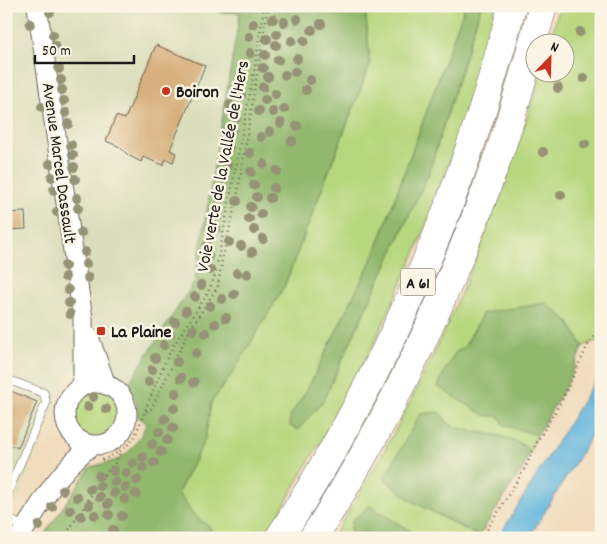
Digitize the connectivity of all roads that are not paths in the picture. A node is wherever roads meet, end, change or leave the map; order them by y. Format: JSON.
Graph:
{"nodes":[{"id":1,"x":37,"y":6,"type":"edge"},
{"id":2,"x":512,"y":6,"type":"edge"},
{"id":3,"x":543,"y":6,"type":"edge"},
{"id":4,"x":83,"y":319,"type":"junction"},
{"id":5,"x":6,"y":379,"type":"edge"},
{"id":6,"x":106,"y":385,"type":"junction"},
{"id":7,"x":79,"y":389,"type":"junction"},
{"id":8,"x":71,"y":433,"type":"junction"},
{"id":9,"x":97,"y":452,"type":"junction"},
{"id":10,"x":51,"y":488,"type":"junction"},
{"id":11,"x":6,"y":496,"type":"edge"},
{"id":12,"x":7,"y":518,"type":"edge"},
{"id":13,"x":22,"y":533,"type":"edge"},
{"id":14,"x":279,"y":538,"type":"edge"},
{"id":15,"x":313,"y":538,"type":"edge"}],
"edges":[{"from":1,"to":4,"type":"street","name":"Avenue Marcel Dassault"},
{"from":2,"to":14,"type":"highway","number":"A 61"},
{"from":3,"to":15,"type":"highway","number":"A 61"},
{"from":4,"to":6,"type":"street","name":"Avenue Marcel Dassault"},
{"from":4,"to":7,"type":"street","name":"Avenue Marcel Dassault"},
{"from":5,"to":11,"type":"lane"},
{"from":6,"to":7,"type":"street"},
{"from":6,"to":9,"type":"street","name":"Avenue Marcel Dassault"},
{"from":7,"to":8,"type":"street","name":"Avenue Marcel Dassault"},
{"from":8,"to":9,"type":"street"},
{"from":8,"to":10,"type":"street","name":"Avenue Marcel Dassault"},
{"from":9,"to":10,"type":"street","name":"Avenue Marcel Dassault"},
{"from":10,"to":13,"type":"street","name":"Avenue Marcel Dassault"},
{"from":12,"to":13,"type":"lane"}]}
